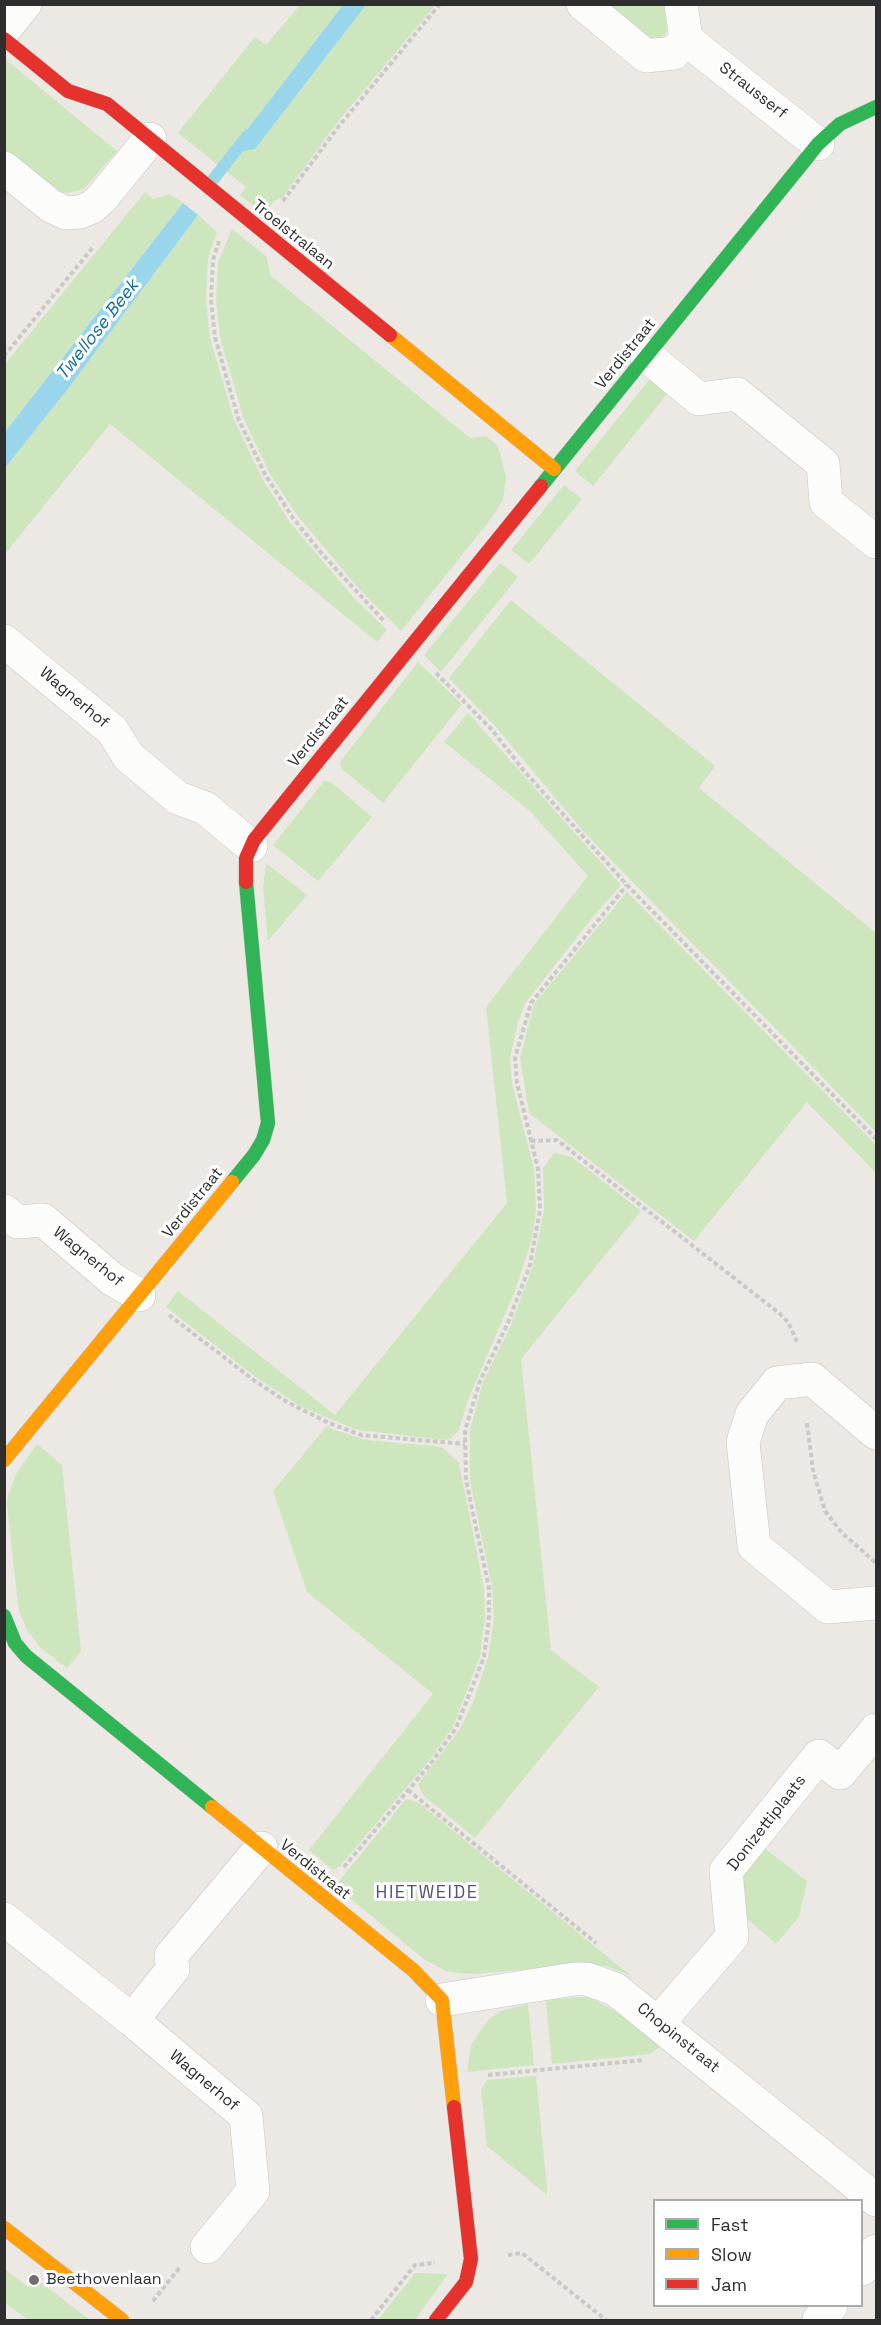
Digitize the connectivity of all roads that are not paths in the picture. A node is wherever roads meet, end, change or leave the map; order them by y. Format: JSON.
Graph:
{"nodes":[{"id":1,"x":25,"y":4,"type":"edge"},
{"id":2,"x":583,"y":4,"type":"edge"},
{"id":3,"x":681,"y":4,"type":"edge"},
{"id":4,"x":4,"y":30,"type":"edge"},
{"id":5,"x":4,"y":39,"type":"edge"},
{"id":6,"x":686,"y":39,"type":"junction"},
{"id":7,"x":876,"y":107,"type":"edge"},
{"id":8,"x":150,"y":139,"type":"junction"},
{"id":9,"x":818,"y":144,"type":"junction"},
{"id":10,"x":4,"y":168,"type":"edge"},
{"id":11,"x":646,"y":355,"type":"junction"},
{"id":12,"x":554,"y":469,"type":"junction"},
{"id":13,"x":876,"y":542,"type":"edge"},
{"id":14,"x":4,"y":641,"type":"edge"},
{"id":15,"x":251,"y":846,"type":"junction"},
{"id":16,"x":4,"y":1211,"type":"edge"},
{"id":17,"x":139,"y":1295,"type":"junction"},
{"id":18,"x":876,"y":1433,"type":"edge"},
{"id":19,"x":4,"y":1460,"type":"edge"},
{"id":20,"x":876,"y":1603,"type":"edge"},
{"id":21,"x":4,"y":1616,"type":"edge"},
{"id":22,"x":876,"y":1730,"type":"edge"},
{"id":23,"x":261,"y":1848,"type":"junction"},
{"id":24,"x":4,"y":1919,"type":"edge"},
{"id":25,"x":442,"y":2000,"type":"junction"},
{"id":26,"x":132,"y":2020,"type":"junction"},
{"id":27,"x":670,"y":2031,"type":"junction"},
{"id":28,"x":876,"y":2200,"type":"edge"},
{"id":29,"x":4,"y":2228,"type":"edge"},
{"id":30,"x":207,"y":2247,"type":"road end"},
{"id":31,"x":876,"y":2251,"type":"edge"},
{"id":32,"x":863,"y":2267,"type":"edge"},
{"id":33,"x":830,"y":2307,"type":"edge"},
{"id":34,"x":122,"y":2320,"type":"edge"},
{"id":35,"x":436,"y":2320,"type":"edge"},
{"id":36,"x":819,"y":2320,"type":"edge"}],
"edges":[{"from":1,"to":4,"type":"street"},
{"from":2,"to":6,"type":"street"},
{"from":3,"to":6,"type":"street"},
{"from":5,"to":8,"type":"street","name":"Troelstralaan"},
{"from":6,"to":9,"type":"street","name":"Strausserf"},
{"from":7,"to":9,"type":"street","name":"Verdistraat"},
{"from":8,"to":10,"type":"street"},
{"from":8,"to":12,"type":"street","name":"Troelstralaan"},
{"from":9,"to":11,"type":"street","name":"Verdistraat"},
{"from":11,"to":12,"type":"street","name":"Verdistraat"},
{"from":11,"to":13,"type":"street"},
{"from":12,"to":15,"type":"street","name":"Verdistraat"},
{"from":14,"to":15,"type":"street","name":"Wagnerhof"},
{"from":15,"to":17,"type":"street","name":"Verdistraat"},
{"from":16,"to":17,"type":"street","name":"Wagnerhof"},
{"from":17,"to":19,"type":"street","name":"Verdistraat"},
{"from":18,"to":20,"type":"street"},
{"from":21,"to":23,"type":"street","name":"Verdistraat"},
{"from":22,"to":27,"type":"street","name":"Donizettiplaats"},
{"from":23,"to":25,"type":"street","name":"Verdistraat"},
{"from":23,"to":26,"type":"street"},
{"from":24,"to":26,"type":"street","name":"Wagnerhof"},
{"from":25,"to":27,"type":"street","name":"Chopinstraat"},
{"from":25,"to":35,"type":"street"},
{"from":26,"to":30,"type":"street","name":"Wagnerhof"},
{"from":27,"to":28,"type":"street","name":"Chopinstraat"},
{"from":29,"to":34,"type":"street"},
{"from":31,"to":32,"type":"street"},
{"from":33,"to":36,"type":"street"}]}
